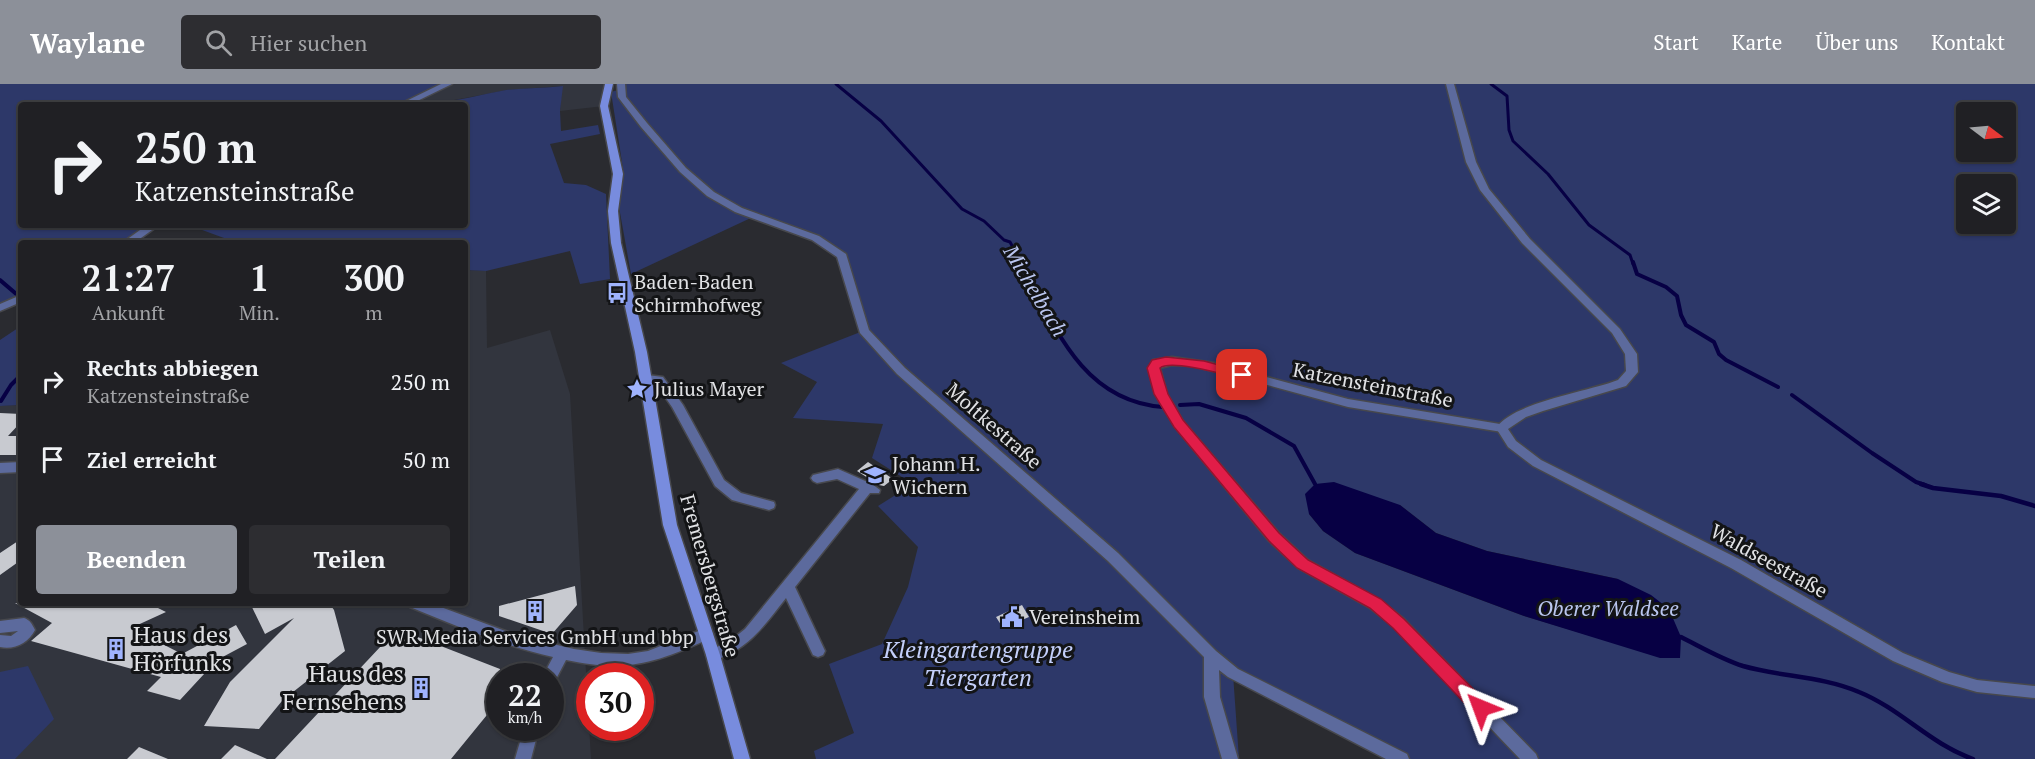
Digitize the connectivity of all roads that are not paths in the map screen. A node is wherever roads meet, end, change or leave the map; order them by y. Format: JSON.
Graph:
{"nodes":[{"id":1,"x":448,"y":84,"type":"edge"},
{"id":2,"x":609,"y":84,"type":"edge"},
{"id":3,"x":621,"y":84,"type":"edge"},
{"id":4,"x":1450,"y":84,"type":"edge"},
{"id":5,"x":409,"y":102,"type":"edge"},
{"id":6,"x":150,"y":228,"type":"edge"},
{"id":7,"x":132,"y":240,"type":"edge"},
{"id":8,"x":18,"y":299,"type":"edge"},
{"id":9,"x":0,"y":308,"type":"edge"},
{"id":10,"x":647,"y":379,"type":"junction"},
{"id":11,"x":1502,"y":428,"type":"junction"},
{"id":12,"x":18,"y":467,"type":"edge"},
{"id":13,"x":0,"y":468,"type":"edge"},
{"id":14,"x":817,"y":478,"type":"dead end"},
{"id":15,"x":769,"y":505,"type":"dead end"},
{"id":16,"x":788,"y":587,"type":"junction"},
{"id":17,"x":422,"y":606,"type":"edge"},
{"id":18,"x":0,"y":627,"type":"edge"},
{"id":19,"x":706,"y":633,"type":"junction"},
{"id":20,"x":0,"y":641,"type":"edge"},
{"id":21,"x":818,"y":651,"type":"dead end"},
{"id":22,"x":562,"y":652,"type":"junction"},
{"id":23,"x":713,"y":655,"type":"junction"},
{"id":24,"x":1211,"y":655,"type":"junction"},
{"id":25,"x":557,"y":663,"type":"edge"},
{"id":26,"x":2035,"y":692,"type":"edge"},
{"id":27,"x":528,"y":741,"type":"edge"},
{"id":28,"x":523,"y":759,"type":"edge"},
{"id":29,"x":742,"y":759,"type":"edge"},
{"id":30,"x":1230,"y":759,"type":"edge"},
{"id":31,"x":1401,"y":759,"type":"edge"},
{"id":32,"x":1530,"y":759,"type":"edge"}],
"edges":[{"from":1,"to":5,"type":"street"},
{"from":2,"to":10,"type":"main road","name":"Fremersbergstraße"},
{"from":3,"to":24,"type":"street","name":"Moltkestraße"},
{"from":4,"to":11,"type":"street"},
{"from":6,"to":7,"type":"street"},
{"from":8,"to":9,"type":"street"},
{"from":10,"to":15,"type":"street"},
{"from":10,"to":19,"type":"main road","name":"Fremersbergstraße"},
{"from":11,"to":26,"type":"street","name":"Waldseestraße"},
{"from":11,"to":32,"type":"street","name":"Katzensteinstraße"},
{"from":12,"to":13,"type":"street"},
{"from":14,"to":16,"type":"street"},
{"from":16,"to":21,"type":"street"},
{"from":16,"to":23,"type":"street"},
{"from":17,"to":22,"type":"street"},
{"from":18,"to":20,"type":"street"},
{"from":19,"to":22,"type":"street"},
{"from":19,"to":23,"type":"main road","name":"Fremersbergstraße"},
{"from":22,"to":25,"type":"street"},
{"from":23,"to":29,"type":"main road","name":"Fremersbergstraße"},
{"from":24,"to":30,"type":"street"},
{"from":24,"to":31,"type":"street","name":"Moltkestraße"},
{"from":27,"to":28,"type":"street"}]}
